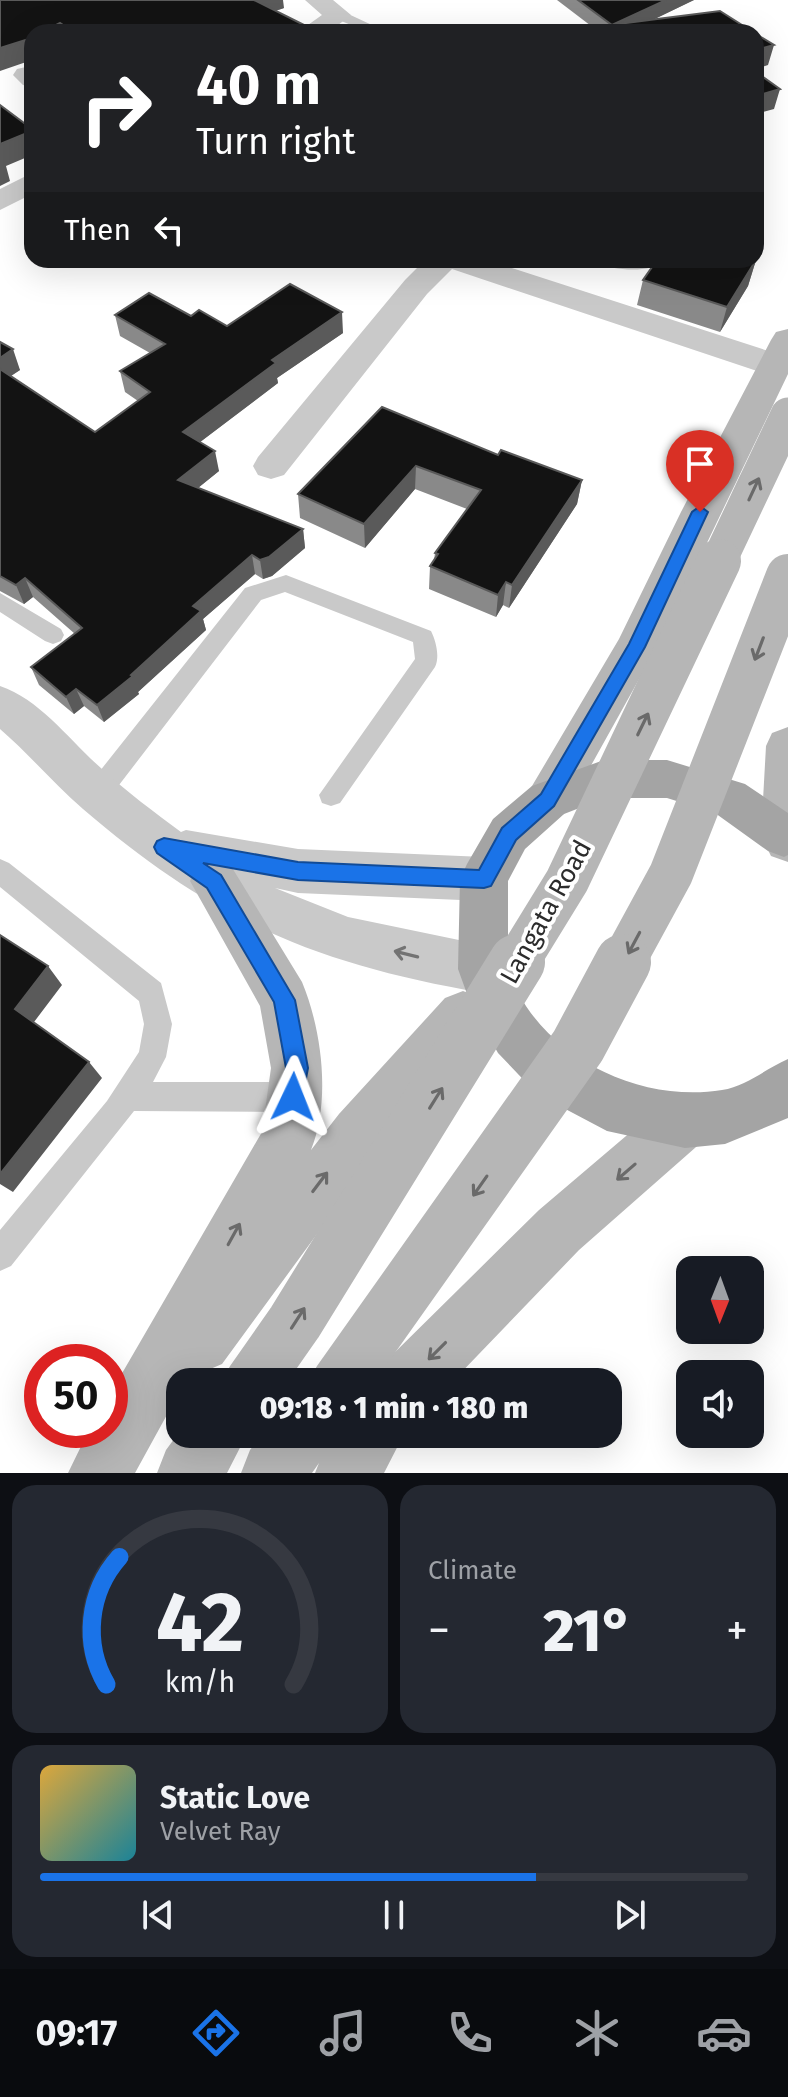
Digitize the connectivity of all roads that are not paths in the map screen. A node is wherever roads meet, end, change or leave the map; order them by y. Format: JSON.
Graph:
{"nodes":[{"id":1,"x":317,"y":0,"type":"edge"},
{"id":2,"x":325,"y":24,"type":"edge"},
{"id":3,"x":24,"y":187,"type":"edge"},
{"id":4,"x":0,"y":201,"type":"edge"},
{"id":5,"x":435,"y":268,"type":"edge"},
{"id":6,"x":484,"y":268,"type":"edge"},
{"id":7,"x":781,"y":352,"type":"edge"},
{"id":8,"x":788,"y":415,"type":"edge"},
{"id":9,"x":271,"y":466,"type":"dead end"},
{"id":10,"x":788,"y":576,"type":"edge"},
{"id":11,"x":0,"y":601,"type":"edge"},
{"id":12,"x":53,"y":635,"type":"dead end"},
{"id":13,"x":4,"y":714,"type":"edge"},
{"id":14,"x":788,"y":746,"type":"edge"},
{"id":15,"x":97,"y":794,"type":"junction"},
{"id":16,"x":331,"y":795,"type":"dead end"},
{"id":17,"x":548,"y":800,"type":"junction"},
{"id":18,"x":786,"y":838,"type":"edge"},
{"id":19,"x":164,"y":847,"type":"junction"},
{"id":20,"x":0,"y":871,"type":"edge"},
{"id":21,"x":484,"y":879,"type":"junction"},
{"id":22,"x":214,"y":881,"type":"junction"},
{"id":23,"x":486,"y":979,"type":"junction"},
{"id":24,"x":788,"y":1086,"type":"edge"},
{"id":25,"x":127,"y":1096,"type":"junction"},
{"id":26,"x":293,"y":1097,"type":"junction"},
{"id":27,"x":685,"y":1121,"type":"junction"},
{"id":28,"x":0,"y":1255,"type":"edge"},
{"id":29,"x":263,"y":1368,"type":"edge"},
{"id":30,"x":350,"y":1368,"type":"edge"},
{"id":31,"x":423,"y":1368,"type":"edge"},
{"id":32,"x":206,"y":1448,"type":"edge"},
{"id":33,"x":292,"y":1448,"type":"edge"},
{"id":34,"x":364,"y":1448,"type":"edge"},
{"id":35,"x":100,"y":1473,"type":"edge"},
{"id":36,"x":111,"y":1473,"type":"edge"},
{"id":37,"x":189,"y":1473,"type":"edge"},
{"id":38,"x":273,"y":1473,"type":"edge"},
{"id":39,"x":347,"y":1473,"type":"edge"}],
"edges":[{"from":1,"to":2,"type":"street"},
{"from":3,"to":4,"type":"street"},
{"from":5,"to":9,"type":"street"},
{"from":6,"to":7,"type":"street"},
{"from":7,"to":17,"type":"main road"},
{"from":29,"to":8,"type":"main road","name":"Langata Road","one_way":true,"bridge":true},
{"from":10,"to":30,"type":"main road","one_way":true,"bridge":true},
{"from":11,"to":12,"type":"lane"},
{"from":13,"to":15,"type":"street"},
{"from":14,"to":18,"type":"main road"},
{"from":15,"to":16,"type":"lane"},
{"from":15,"to":19,"type":"street"},
{"from":17,"to":18,"type":"main road"},
{"from":17,"to":21,"type":"main road"},
{"from":19,"to":21,"type":"street"},
{"from":19,"to":22,"type":"street"},
{"from":20,"to":25,"type":"lane"},
{"from":21,"to":23,"type":"main road"},
{"from":23,"to":22,"type":"street","one_way":true},
{"from":22,"to":26,"type":"main road"},
{"from":23,"to":27,"type":"main road"},
{"from":36,"to":23,"type":"main road","name":"Langata Road","one_way":true},
{"from":24,"to":27,"type":"main road"},
{"from":25,"to":26,"type":"lane"},
{"from":25,"to":28,"type":"lane"},
{"from":35,"to":26,"type":"main road","one_way":true},
{"from":27,"to":31,"type":"main road","one_way":true},
{"from":32,"to":37,"type":"main road"},
{"from":33,"to":38,"type":"main road"},
{"from":34,"to":39,"type":"main road"}]}
